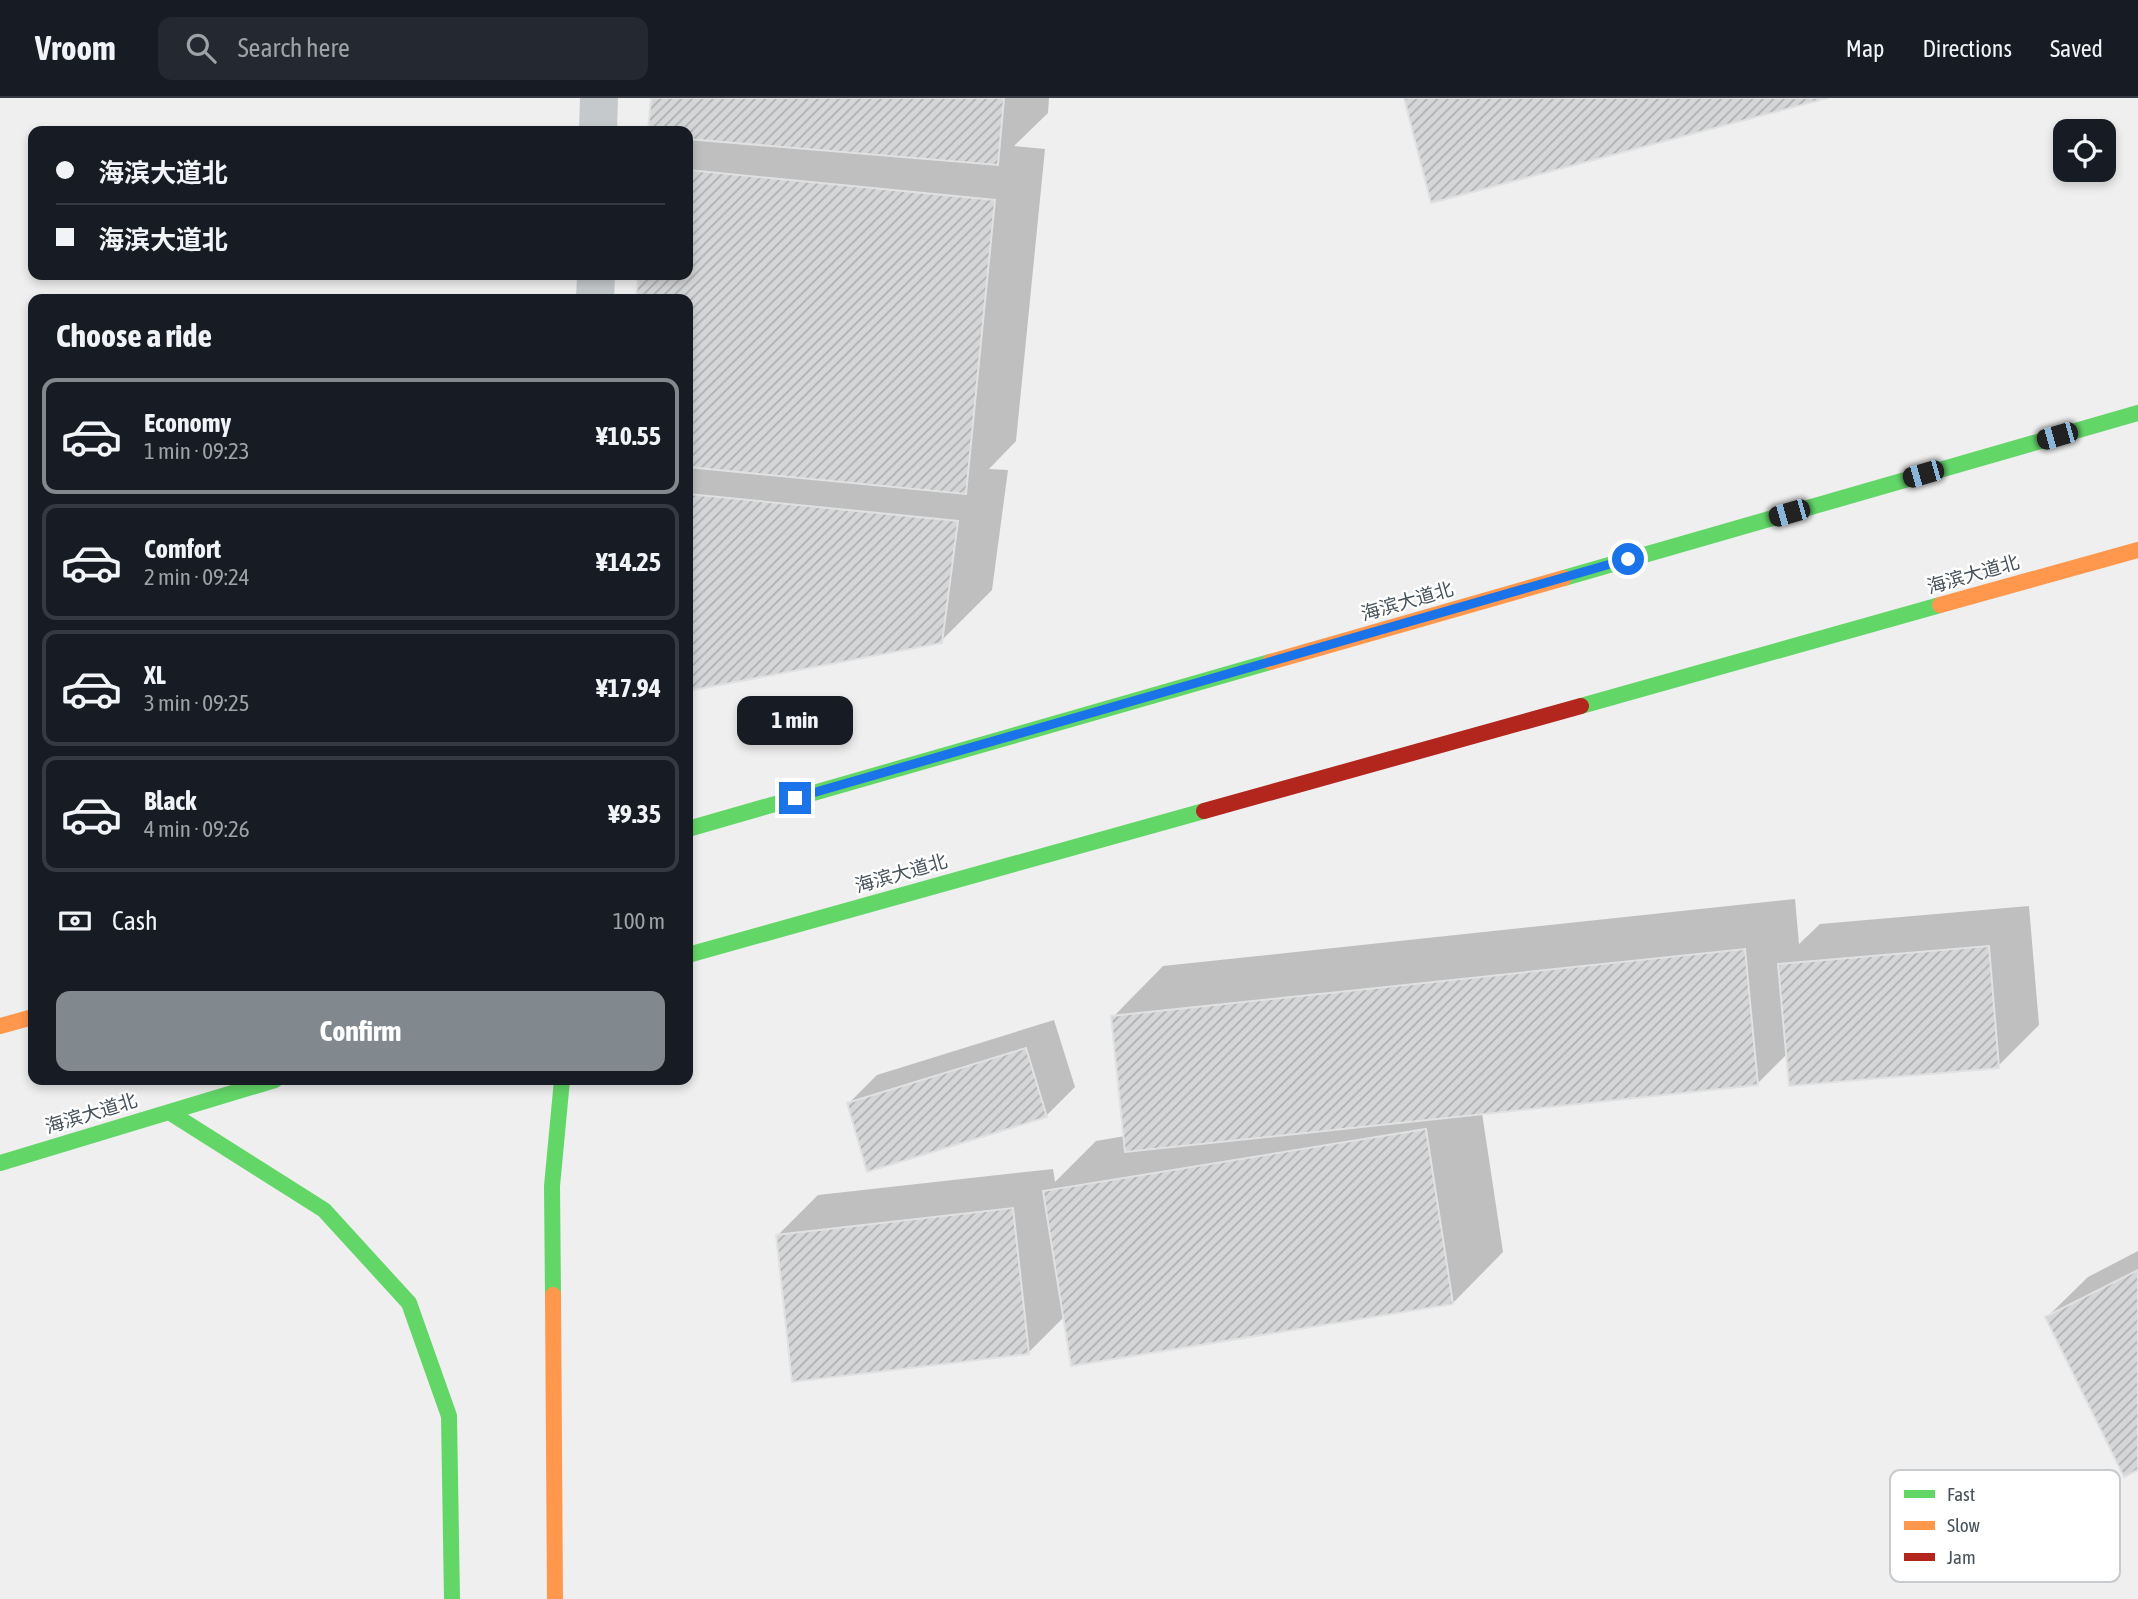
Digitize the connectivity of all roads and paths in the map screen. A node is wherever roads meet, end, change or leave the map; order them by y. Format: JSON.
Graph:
{"nodes":[{"id":1,"x":599,"y":98,"type":"edge"},
{"id":2,"x":598,"y":126,"type":"edge"},
{"id":3,"x":2138,"y":413,"type":"edge"},
{"id":4,"x":2138,"y":550,"type":"edge"},
{"id":5,"x":693,"y":828,"type":"edge"},
{"id":6,"x":693,"y":954,"type":"edge"},
{"id":7,"x":28,"y":1018,"type":"edge"},
{"id":8,"x":0,"y":1026,"type":"edge"},
{"id":9,"x":258,"y":1085,"type":"edge"},
{"id":10,"x":562,"y":1085,"type":"edge"},
{"id":11,"x":169,"y":1112,"type":"junction"},
{"id":12,"x":0,"y":1163,"type":"edge"},
{"id":13,"x":452,"y":1599,"type":"edge"},
{"id":14,"x":555,"y":1599,"type":"edge"}],
"edges":[{"from":1,"to":2,"type":"street"},
{"from":3,"to":5,"type":"main road","name":"海滨大道北"},
{"from":4,"to":6,"type":"main road","name":"海滨大道北"},
{"from":7,"to":8,"type":"main road"},
{"from":9,"to":11,"type":"main road","name":"海滨大道北"},
{"from":10,"to":14,"type":"main road"},
{"from":11,"to":12,"type":"main road","name":"海滨大道北"},
{"from":11,"to":13,"type":"main road"}]}
